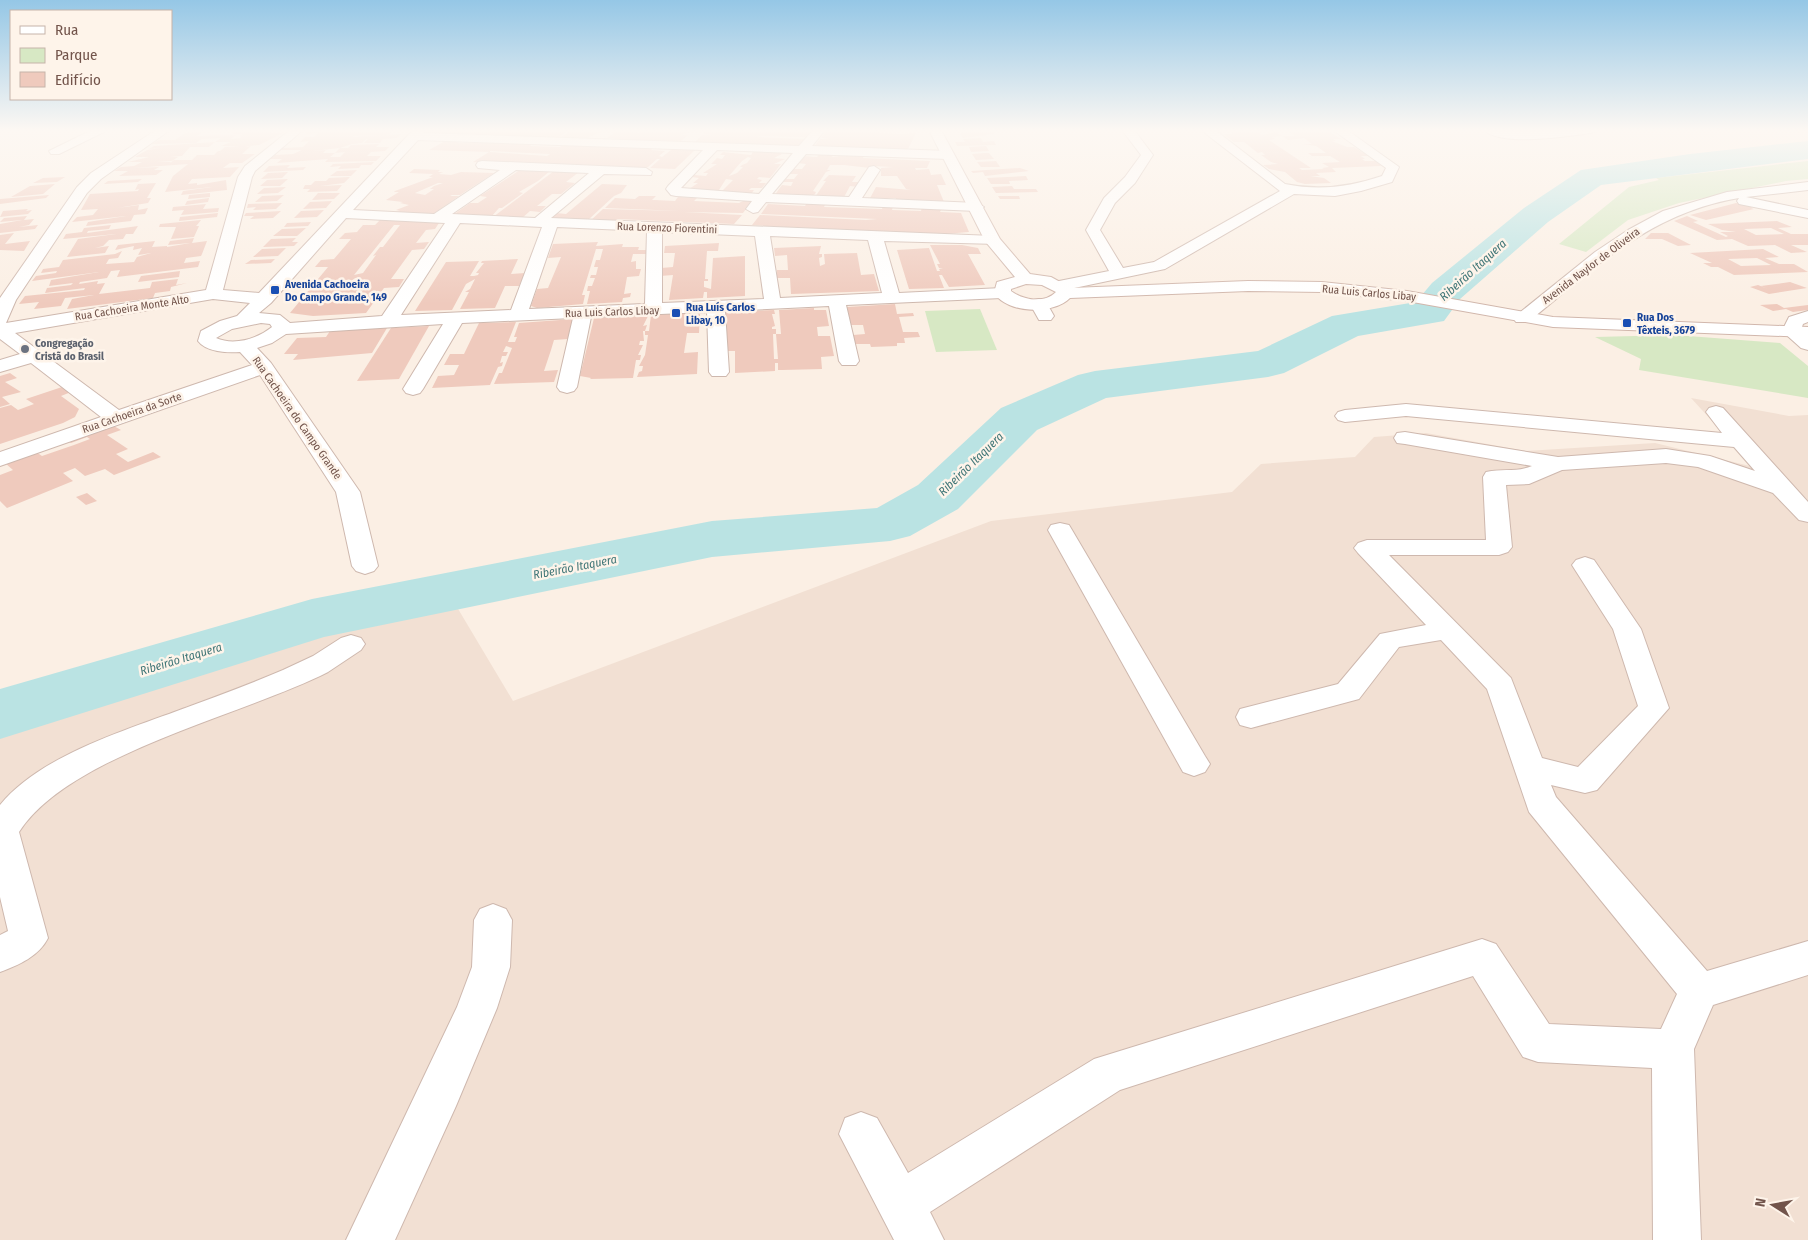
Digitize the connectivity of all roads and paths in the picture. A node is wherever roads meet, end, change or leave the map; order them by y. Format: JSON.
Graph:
{"nodes":[{"id":1,"x":84,"y":188,"type":"edge"},
{"id":2,"x":242,"y":188,"type":"edge"},
{"id":3,"x":367,"y":188,"type":"edge"},
{"id":4,"x":482,"y":188,"type":"edge"},
{"id":5,"x":582,"y":188,"type":"edge"},
{"id":6,"x":674,"y":188,"type":"edge"},
{"id":7,"x":770,"y":188,"type":"edge"},
{"id":8,"x":862,"y":188,"type":"edge"},
{"id":9,"x":966,"y":188,"type":"edge"},
{"id":10,"x":1122,"y":188,"type":"edge"},
{"id":11,"x":1285,"y":188,"type":"edge"},
{"id":12,"x":1358,"y":188,"type":"edge"},
{"id":13,"x":1794,"y":188,"type":"edge"},
{"id":14,"x":1291,"y":190,"type":"junction"},
{"id":15,"x":1725,"y":197,"type":"junction"},
{"id":16,"x":762,"y":198,"type":"junction"},
{"id":17,"x":852,"y":202,"type":"junction"},
{"id":18,"x":977,"y":207,"type":"junction"},
{"id":19,"x":342,"y":214,"type":"junction"},
{"id":20,"x":1808,"y":214,"type":"edge"},
{"id":21,"x":437,"y":218,"type":"junction"},
{"id":22,"x":455,"y":219,"type":"junction"},
{"id":23,"x":544,"y":223,"type":"junction"},
{"id":24,"x":655,"y":228,"type":"junction"},
{"id":25,"x":735,"y":231,"type":"junction"},
{"id":26,"x":762,"y":233,"type":"junction"},
{"id":27,"x":875,"y":237,"type":"junction"},
{"id":28,"x":993,"y":241,"type":"junction"},
{"id":29,"x":1119,"y":275,"type":"junction"},
{"id":30,"x":1025,"y":279,"type":"junction"},
{"id":31,"x":1063,"y":289,"type":"junction"},
{"id":32,"x":1002,"y":293,"type":"junction"},
{"id":33,"x":213,"y":294,"type":"junction"},
{"id":34,"x":892,"y":298,"type":"junction"},
{"id":35,"x":265,"y":299,"type":"junction"},
{"id":36,"x":838,"y":302,"type":"junction"},
{"id":37,"x":773,"y":305,"type":"junction"},
{"id":38,"x":716,"y":307,"type":"junction"},
{"id":39,"x":653,"y":310,"type":"junction"},
{"id":40,"x":583,"y":313,"type":"junction"},
{"id":41,"x":518,"y":315,"type":"junction"},
{"id":42,"x":1808,"y":316,"type":"edge"},
{"id":43,"x":455,"y":318,"type":"junction"},
{"id":44,"x":1522,"y":318,"type":"junction"},
{"id":45,"x":0,"y":320,"type":"edge"},
{"id":46,"x":244,"y":320,"type":"junction"},
{"id":47,"x":388,"y":321,"type":"junction"},
{"id":48,"x":281,"y":329,"type":"junction"},
{"id":49,"x":0,"y":330,"type":"edge"},
{"id":50,"x":1800,"y":331,"type":"edge"},
{"id":51,"x":1808,"y":344,"type":"edge"},
{"id":52,"x":244,"y":345,"type":"junction"},
{"id":53,"x":34,"y":356,"type":"junction"},
{"id":54,"x":849,"y":361,"type":"dead end"},
{"id":55,"x":0,"y":366,"type":"edge"},
{"id":56,"x":264,"y":367,"type":"junction"},
{"id":57,"x":719,"y":372,"type":"dead end"},
{"id":58,"x":567,"y":387,"type":"dead end"},
{"id":59,"x":412,"y":389,"type":"dead end"},
{"id":60,"x":1716,"y":412,"type":"dead end"},
{"id":61,"x":1344,"y":416,"type":"dead end"},
{"id":62,"x":116,"y":418,"type":"junction"},
{"id":63,"x":1405,"y":438,"type":"dead end"},
{"id":64,"x":1740,"y":441,"type":"junction"},
{"id":65,"x":0,"y":459,"type":"edge"},
{"id":66,"x":1558,"y":464,"type":"junction"},
{"id":67,"x":1781,"y":488,"type":"junction"},
{"id":68,"x":1808,"y":515,"type":"edge"},
{"id":69,"x":1060,"y":530,"type":"dead end"},
{"id":70,"x":1585,"y":564,"type":"dead end"},
{"id":71,"x":365,"y":566,"type":"dead end"},
{"id":72,"x":1447,"y":630,"type":"junction"},
{"id":73,"x":351,"y":644,"type":"dead end"},
{"id":74,"x":1251,"y":717,"type":"dead end"},
{"id":75,"x":1194,"y":764,"type":"dead end"},
{"id":76,"x":1529,"y":767,"type":"junction"},
{"id":77,"x":493,"y":920,"type":"dead end"},
{"id":78,"x":14,"y":946,"type":"edge"},
{"id":79,"x":1808,"y":958,"type":"edge"},
{"id":80,"x":1699,"y":991,"type":"junction"},
{"id":81,"x":1673,"y":1049,"type":"junction"},
{"id":82,"x":860,"y":1134,"type":"dead end"},
{"id":83,"x":910,"y":1222,"type":"edge"},
{"id":84,"x":370,"y":1240,"type":"edge"},
{"id":85,"x":1677,"y":1240,"type":"edge"}],
"edges":[{"from":1,"to":45,"type":"street"},
{"from":2,"to":33,"type":"street"},
{"from":3,"to":19,"type":"street"},
{"from":4,"to":21,"type":"street"},
{"from":5,"to":23,"type":"street"},
{"from":6,"to":16,"type":"street"},
{"from":7,"to":16,"type":"street"},
{"from":8,"to":17,"type":"street"},
{"from":9,"to":18,"type":"street"},
{"from":10,"to":29,"type":"street"},
{"from":11,"to":14,"type":"street"},
{"from":12,"to":14,"type":"street"},
{"from":13,"to":15,"type":"street","name":"Avenida Naylor de Oliveira"},
{"from":14,"to":29,"type":"street"},
{"from":15,"to":20,"type":"street"},
{"from":15,"to":44,"type":"street","name":"Avenida Naylor de Oliveira"},
{"from":16,"to":17,"type":"street"},
{"from":16,"to":25,"type":"street"},
{"from":17,"to":18,"type":"street"},
{"from":18,"to":28,"type":"street"},
{"from":19,"to":21,"type":"street","name":"Rua Lorenzo Fiorentini"},
{"from":19,"to":35,"type":"street"},
{"from":21,"to":22,"type":"street","name":"Rua Lorenzo Fiorentini"},
{"from":22,"to":23,"type":"street","name":"Rua Lorenzo Fiorentini"},
{"from":22,"to":47,"type":"street"},
{"from":23,"to":24,"type":"street","name":"Rua Lorenzo Fiorentini"},
{"from":23,"to":41,"type":"street"},
{"from":24,"to":25,"type":"street","name":"Rua Lorenzo Fiorentini"},
{"from":24,"to":39,"type":"street"},
{"from":25,"to":26,"type":"street","name":"Rua Lorenzo Fiorentini"},
{"from":26,"to":27,"type":"street","name":"Rua Lorenzo Fiorentini"},
{"from":26,"to":37,"type":"street"},
{"from":27,"to":28,"type":"street","name":"Rua Lorenzo Fiorentini"},
{"from":27,"to":34,"type":"street"},
{"from":28,"to":30,"type":"street"},
{"from":29,"to":31,"type":"street"},
{"from":30,"to":31,"type":"street"},
{"from":30,"to":32,"type":"street"},
{"from":31,"to":32,"type":"street"},
{"from":31,"to":44,"type":"street","name":"Rua Luis Carlos Libay"},
{"from":32,"to":34,"type":"street","name":"Rua Luis Carlos Libay"},
{"from":33,"to":35,"type":"street","name":"Rua Cachoeira Monte Alto"},
{"from":33,"to":49,"type":"street","name":"Rua Cachoeira Monte Alto"},
{"from":34,"to":36,"type":"street","name":"Rua Luis Carlos Libay"},
{"from":35,"to":46,"type":"street"},
{"from":36,"to":37,"type":"street","name":"Rua Luis Carlos Libay"},
{"from":36,"to":54,"type":"street"},
{"from":37,"to":38,"type":"street","name":"Rua Luis Carlos Libay"},
{"from":38,"to":39,"type":"street","name":"Rua Luis Carlos Libay"},
{"from":38,"to":57,"type":"street"},
{"from":39,"to":40,"type":"street","name":"Rua Luis Carlos Libay"},
{"from":40,"to":41,"type":"street","name":"Rua Luis Carlos Libay"},
{"from":40,"to":58,"type":"street"},
{"from":41,"to":43,"type":"street","name":"Rua Luis Carlos Libay"},
{"from":42,"to":50,"type":"street"},
{"from":43,"to":47,"type":"street","name":"Rua Luis Carlos Libay"},
{"from":43,"to":59,"type":"street"},
{"from":44,"to":50,"type":"street","name":"Rua Luis Carlos Libay"},
{"from":46,"to":48,"type":"street"},
{"from":46,"to":52,"type":"street"},
{"from":47,"to":48,"type":"street","name":"Rua Luis Carlos Libay"},
{"from":48,"to":52,"type":"street"},
{"from":49,"to":53,"type":"street"},
{"from":50,"to":51,"type":"street"},
{"from":52,"to":56,"type":"street","name":"Rua Cachoeira do Campo Grande"},
{"from":53,"to":55,"type":"street"},
{"from":53,"to":62,"type":"street"},
{"from":56,"to":62,"type":"street","name":"Rua Cachoeira da Sorte"},
{"from":56,"to":71,"type":"street","name":"Rua Cachoeira do Campo Grande"},
{"from":60,"to":64,"type":"street"},
{"from":61,"to":64,"type":"street"},
{"from":62,"to":65,"type":"street","name":"Rua Cachoeira da Sorte"},
{"from":63,"to":66,"type":"street"},
{"from":64,"to":67,"type":"street"},
{"from":66,"to":67,"type":"street"},
{"from":66,"to":72,"type":"street"},
{"from":67,"to":68,"type":"street"},
{"from":69,"to":75,"type":"street"},
{"from":70,"to":76,"type":"street"},
{"from":72,"to":74,"type":"street"},
{"from":72,"to":76,"type":"street"},
{"from":73,"to":78,"type":"street"},
{"from":76,"to":80,"type":"street"},
{"from":77,"to":84,"type":"street"},
{"from":79,"to":80,"type":"street"},
{"from":80,"to":81,"type":"street"},
{"from":81,"to":83,"type":"street"},
{"from":81,"to":85,"type":"street"},
{"from":82,"to":83,"type":"street"}]}
